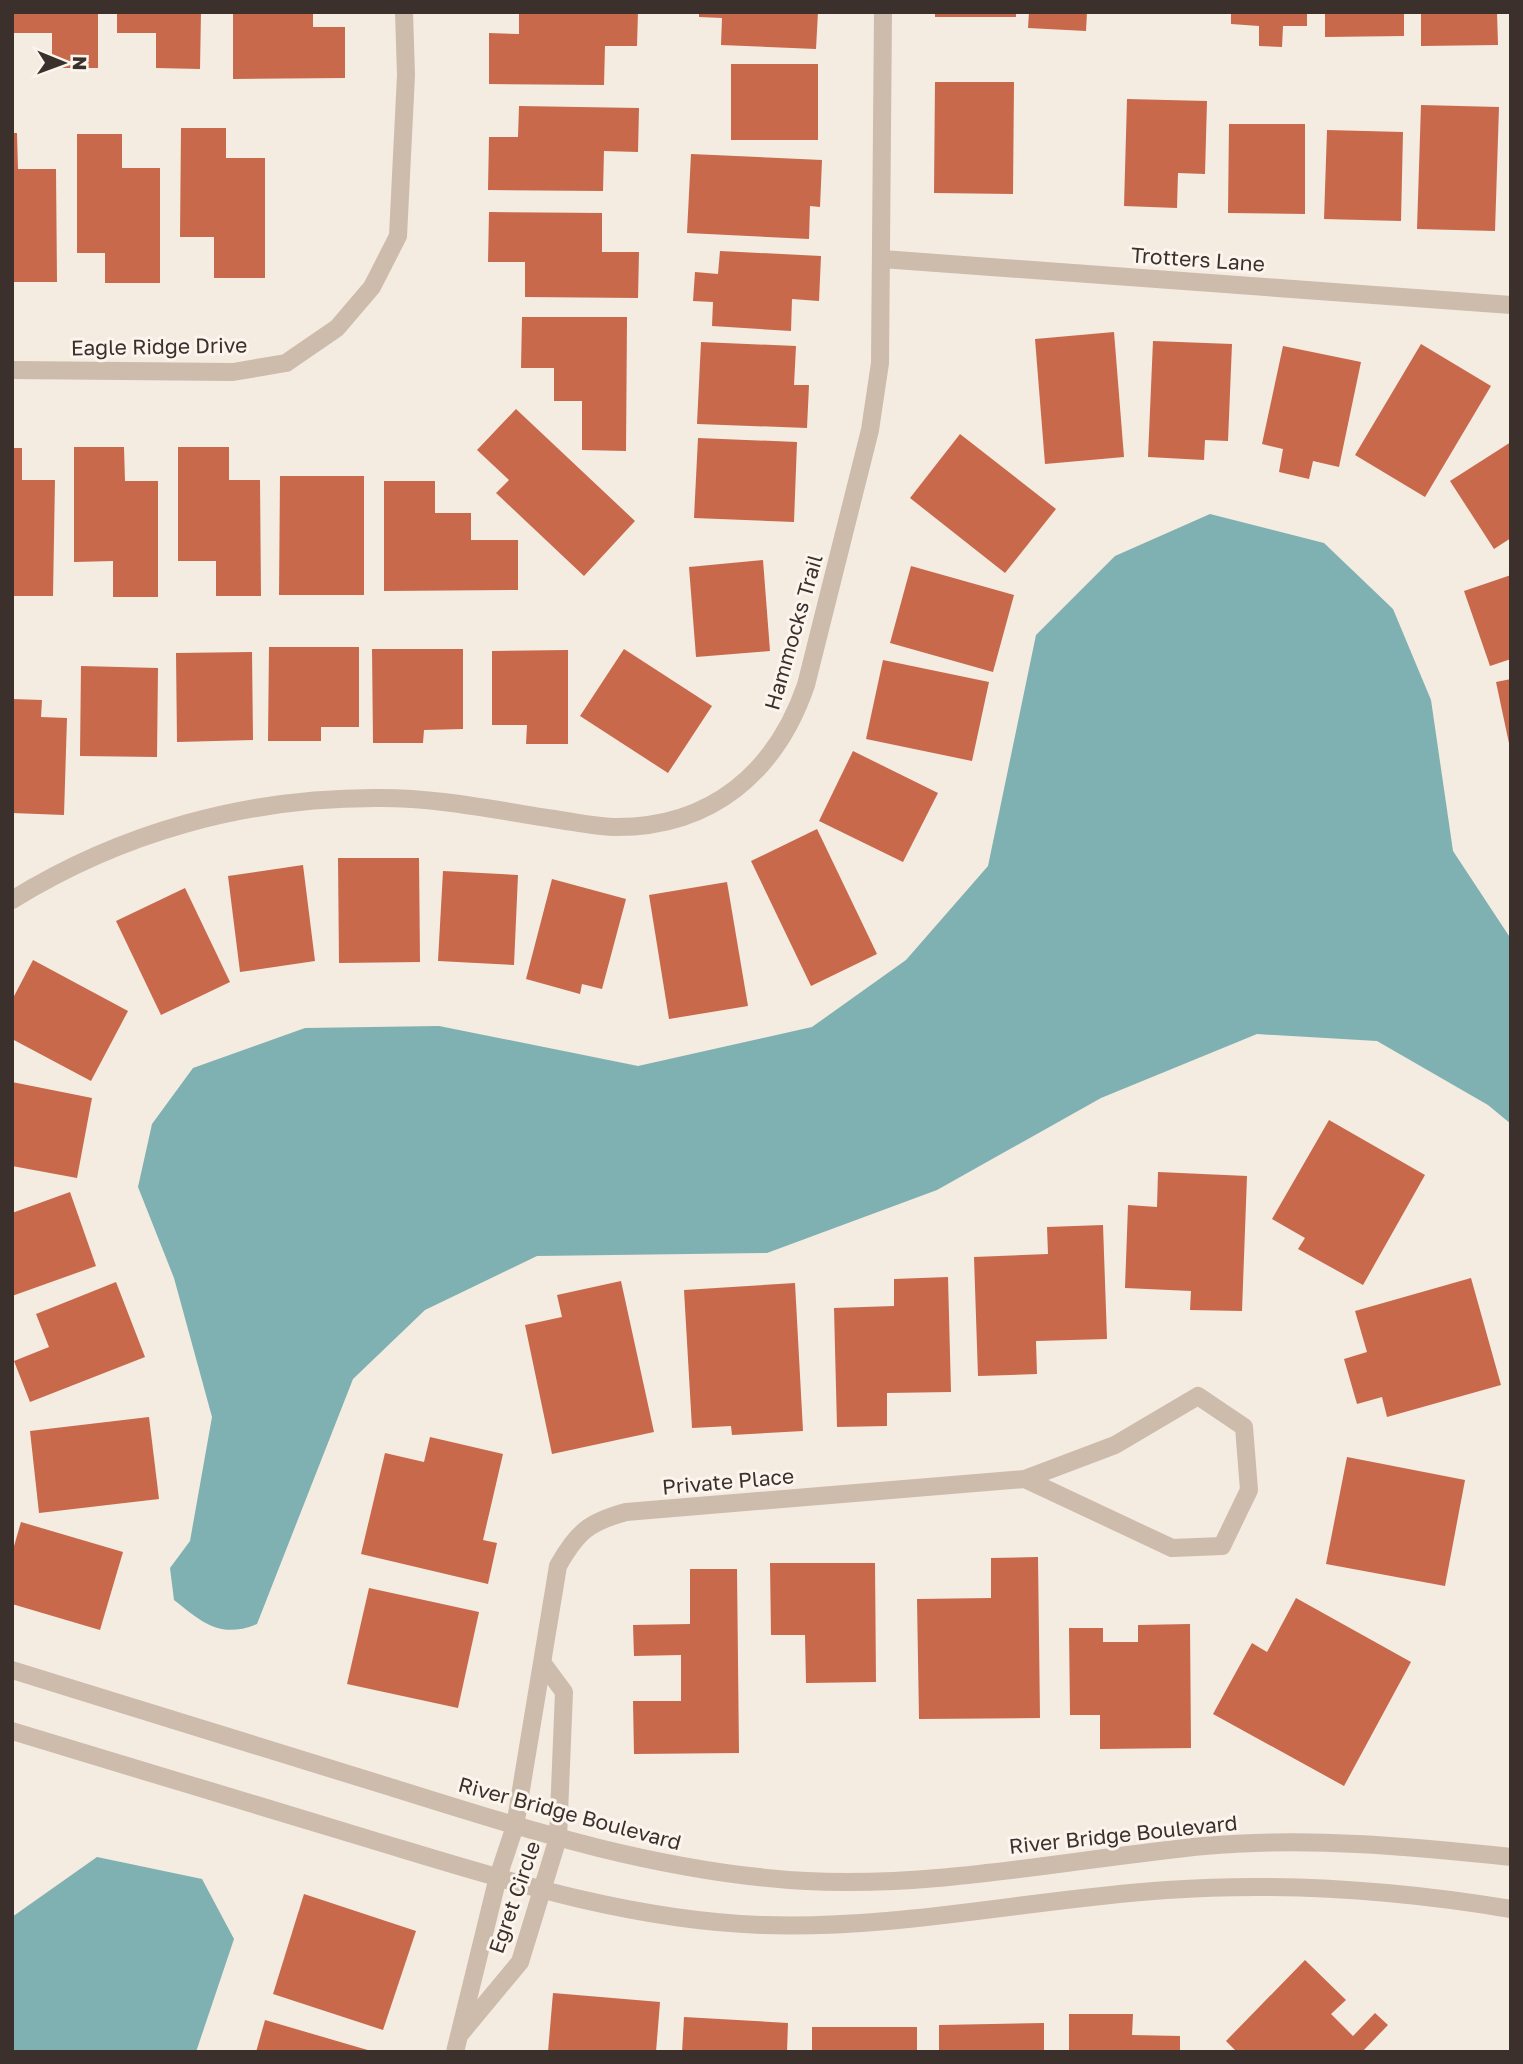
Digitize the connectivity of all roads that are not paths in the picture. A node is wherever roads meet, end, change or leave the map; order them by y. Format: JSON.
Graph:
{"nodes":[{"id":1,"x":404,"y":12,"type":"edge"},
{"id":2,"x":883,"y":12,"type":"edge"},
{"id":3,"x":882,"y":259,"type":"junction"},
{"id":4,"x":1511,"y":305,"type":"edge"},
{"id":5,"x":12,"y":370,"type":"edge"},
{"id":6,"x":12,"y":900,"type":"edge"},
{"id":7,"x":1025,"y":1479,"type":"junction"},
{"id":8,"x":544,"y":1665,"type":"junction"},
{"id":9,"x":12,"y":1670,"type":"edge"},
{"id":10,"x":12,"y":1731,"type":"edge"},
{"id":11,"x":515,"y":1826,"type":"junction"},
{"id":12,"x":558,"y":1838,"type":"junction"},
{"id":13,"x":1511,"y":1857,"type":"edge"},
{"id":14,"x":498,"y":1878,"type":"junction"},
{"id":15,"x":541,"y":1890,"type":"junction"},
{"id":16,"x":1511,"y":1909,"type":"edge"},
{"id":17,"x":456,"y":2044,"type":"edge"}],
"edges":[{"from":1,"to":5,"type":"street","name":"Eagle Ridge Drive"},
{"from":2,"to":3,"type":"street","name":"Hammocks Trail"},
{"from":3,"to":4,"type":"street","name":"Trotters Lane"},
{"from":3,"to":6,"type":"street","name":"Hammocks Trail"},
{"from":7,"to":7,"type":"street","name":"Private Place"},
{"from":7,"to":8,"type":"street","name":"Private Place"},
{"from":8,"to":11,"type":"street","name":"Private Place"},
{"from":8,"to":12,"type":"street"},
{"from":9,"to":11,"type":"street","name":"River Bridge Boulevard"},
{"from":10,"to":14,"type":"street"},
{"from":11,"to":12,"type":"street","name":"River Bridge Boulevard"},
{"from":11,"to":14,"type":"street","name":"Egret Circle"},
{"from":12,"to":13,"type":"street","name":"River Bridge Boulevard"},
{"from":12,"to":15,"type":"street","name":"Egret Circle"},
{"from":14,"to":15,"type":"street"},
{"from":14,"to":17,"type":"street","name":"Egret Circle"},
{"from":15,"to":16,"type":"street"},
{"from":15,"to":17,"type":"street","name":"Egret Circle"}]}
